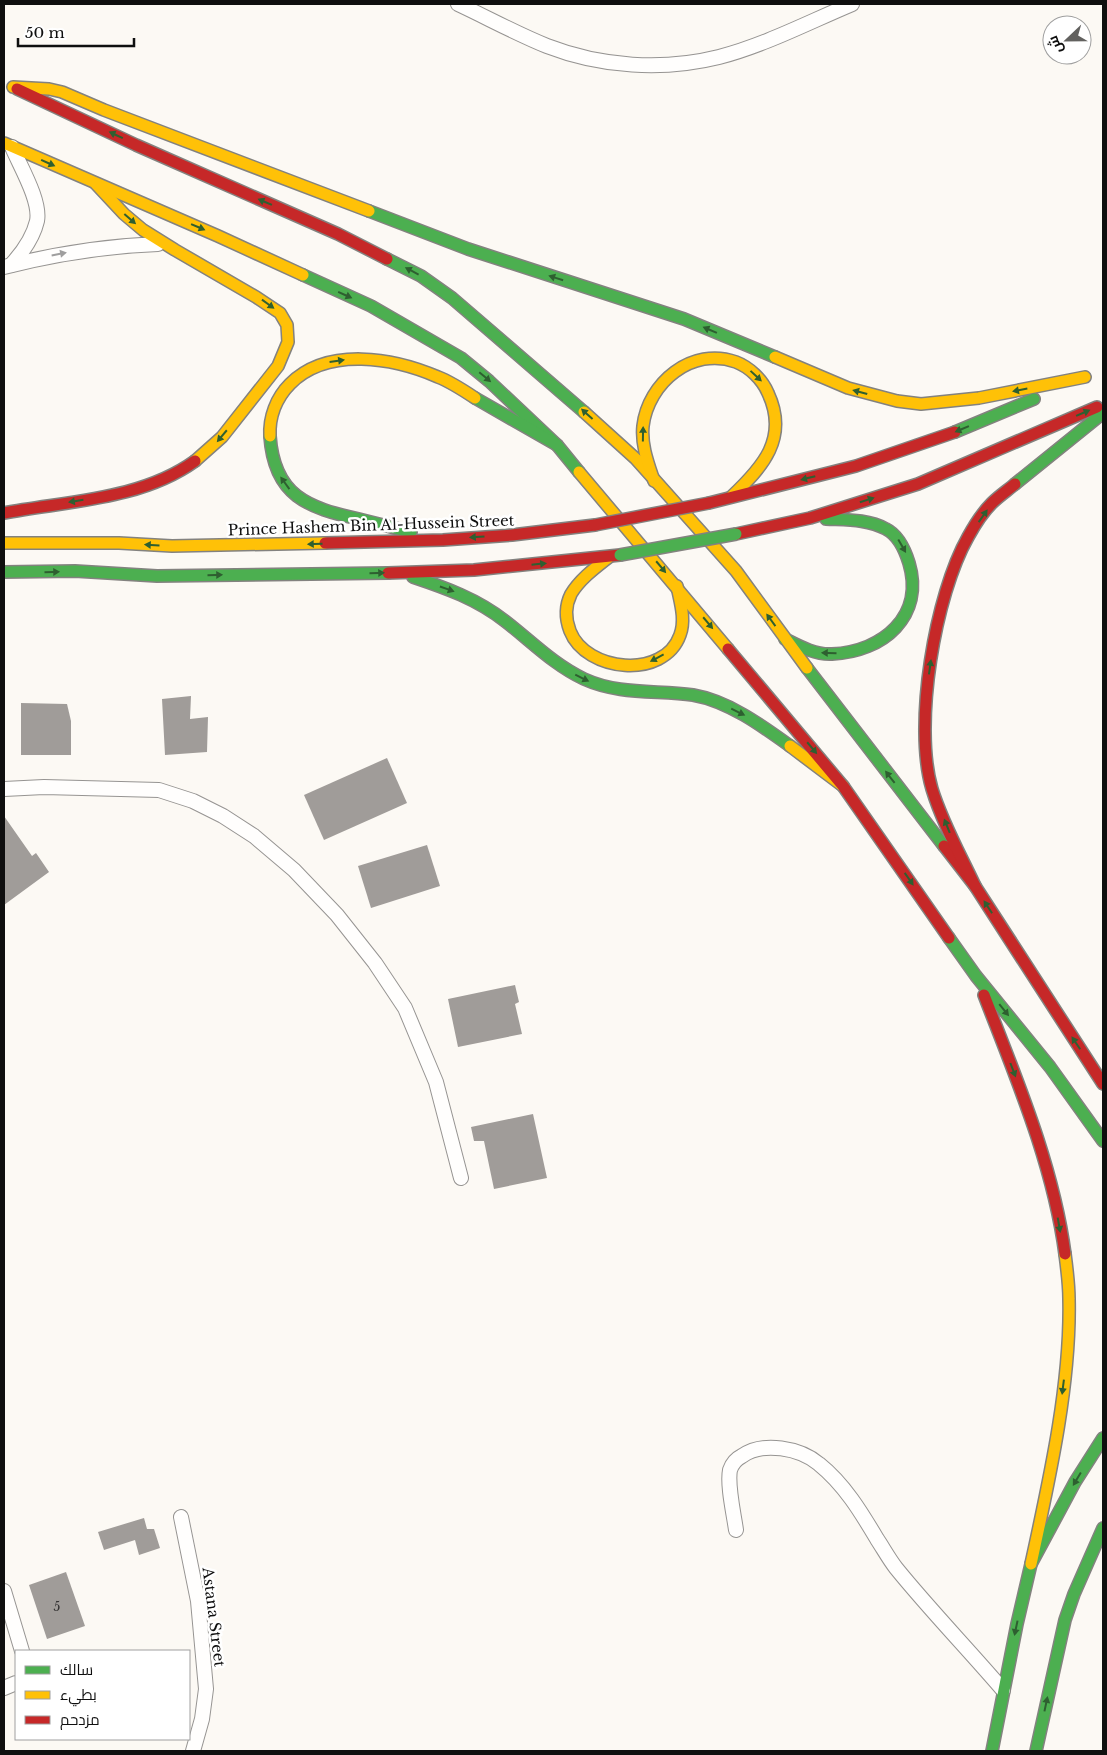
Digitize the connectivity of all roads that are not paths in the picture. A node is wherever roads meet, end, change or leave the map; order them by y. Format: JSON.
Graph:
{"nodes":[{"id":1,"x":458,"y":4,"type":"edge"},
{"id":2,"x":852,"y":4,"type":"edge"},
{"id":3,"x":9,"y":85,"type":"edge"},
{"id":4,"x":8,"y":145,"type":"edge"},
{"id":5,"x":96,"y":184,"type":"junction"},
{"id":6,"x":164,"y":244,"type":"junction"},
{"id":7,"x":7,"y":266,"type":"edge"},
{"id":8,"x":1097,"y":371,"type":"dead end"},
{"id":9,"x":1085,"y":377,"type":"junction"},
{"id":10,"x":1103,"y":405,"type":"edge"},
{"id":11,"x":1103,"y":413,"type":"edge"},
{"id":12,"x":558,"y":445,"type":"junction"},
{"id":13,"x":654,"y":481,"type":"junction"},
{"id":14,"x":729,"y":498,"type":"junction"},
{"id":15,"x":4,"y":513,"type":"edge"},
{"id":16,"x":810,"y":518,"type":"junction"},
{"id":17,"x":443,"y":540,"type":"junction"},
{"id":18,"x":4,"y":543,"type":"edge"},
{"id":19,"x":615,"y":556,"type":"junction"},
{"id":20,"x":4,"y":572,"type":"edge"},
{"id":21,"x":401,"y":573,"type":"junction"},
{"id":22,"x":677,"y":586,"type":"junction"},
{"id":23,"x":784,"y":639,"type":"junction"},
{"id":24,"x":843,"y":786,"type":"junction"},
{"id":25,"x":4,"y":789,"type":"edge"},
{"id":26,"x":975,"y":886,"type":"junction"},
{"id":27,"x":976,"y":976,"type":"junction"},
{"id":28,"x":1103,"y":1084,"type":"edge"},
{"id":29,"x":1103,"y":1142,"type":"edge"},
{"id":30,"x":461,"y":1178,"type":"dead end"},
{"id":31,"x":1103,"y":1438,"type":"edge"},
{"id":32,"x":181,"y":1517,"type":"dead end"},
{"id":33,"x":1103,"y":1528,"type":"edge"},
{"id":34,"x":736,"y":1530,"type":"dead end"},
{"id":35,"x":1031,"y":1564,"type":"junction"},
{"id":36,"x":4,"y":1591,"type":"edge"},
{"id":37,"x":22,"y":1650,"type":"edge"},
{"id":38,"x":1003,"y":1690,"type":"junction"},
{"id":39,"x":194,"y":1751,"type":"edge"},
{"id":40,"x":992,"y":1751,"type":"edge"},
{"id":41,"x":1036,"y":1751,"type":"edge"}],
"edges":[{"from":1,"to":2,"type":"street"},
{"from":9,"to":3,"type":"main road","one_way":true},
{"from":13,"to":3,"type":"main road","one_way":true},
{"from":4,"to":5,"type":"main road","one_way":true},
{"from":4,"to":7,"type":"street"},
{"from":5,"to":6,"type":"main road","one_way":true},
{"from":5,"to":12,"type":"main road","one_way":true},
{"from":7,"to":6,"type":"street","one_way":true},
{"from":6,"to":15,"type":"main road","one_way":true},
{"from":8,"to":9,"type":"main road","name":"Prince Hashem Bin Al-Hussein Street"},
{"from":9,"to":14,"type":"main road","name":"Prince Hashem Bin Al-Hussein Street","one_way":true},
{"from":16,"to":10,"type":"main road","one_way":true},
{"from":26,"to":11,"type":"main road","one_way":true},
{"from":17,"to":12,"type":"main road","one_way":true},
{"from":12,"to":22,"type":"main road","one_way":true},
{"from":13,"to":14,"type":"main road","one_way":true},
{"from":23,"to":13,"type":"main road","one_way":true},
{"from":14,"to":17,"type":"main road","name":"Prince Hashem Bin Al-Hussein Street","one_way":true,"bridge":true},
{"from":16,"to":19,"type":"main road","bridge":true},
{"from":16,"to":23,"type":"main road","one_way":true},
{"from":17,"to":18,"type":"main road","name":"Prince Hashem Bin Al-Hussein Street","one_way":true},
{"from":21,"to":19,"type":"main road","one_way":true},
{"from":22,"to":19,"type":"main road","one_way":true},
{"from":20,"to":21,"type":"main road","one_way":true},
{"from":21,"to":24,"type":"main road","one_way":true},
{"from":22,"to":24,"type":"main road","one_way":true},
{"from":26,"to":23,"type":"main road","one_way":true},
{"from":24,"to":27,"type":"main road","one_way":true},
{"from":25,"to":30,"type":"street"},
{"from":28,"to":26,"type":"main road","one_way":true},
{"from":27,"to":29,"type":"main road","one_way":true},
{"from":27,"to":35,"type":"main road","one_way":true},
{"from":31,"to":35,"type":"main road","one_way":true},
{"from":32,"to":39,"type":"street","name":"Astana Street"},
{"from":41,"to":33,"type":"main road","one_way":true},
{"from":34,"to":38,"type":"street"},
{"from":35,"to":38,"type":"main road","one_way":true},
{"from":36,"to":37,"type":"street"},
{"from":38,"to":40,"type":"main road"}]}
